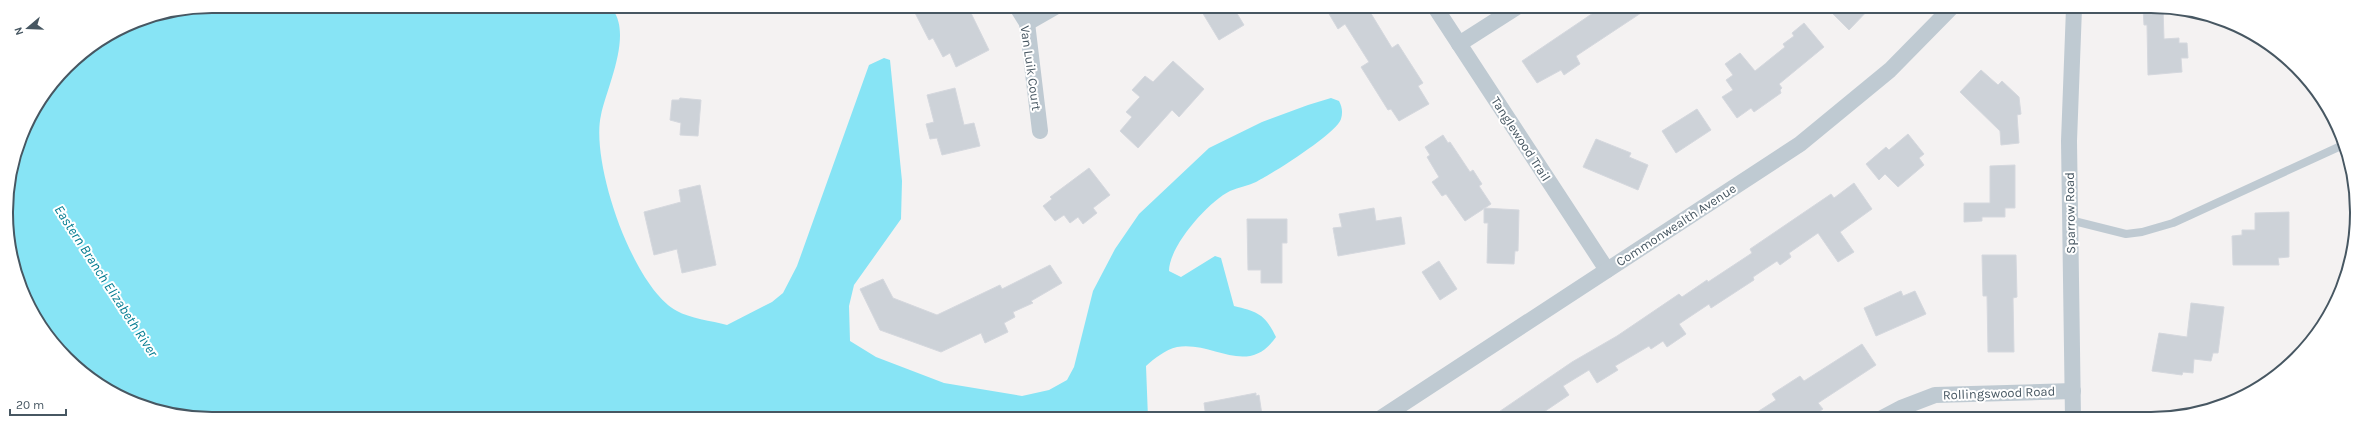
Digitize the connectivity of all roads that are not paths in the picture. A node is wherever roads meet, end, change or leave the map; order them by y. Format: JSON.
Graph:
{"nodes":[{"id":1,"x":1021,"y":13,"type":"edge"},
{"id":2,"x":1045,"y":13,"type":"edge"},
{"id":3,"x":1439,"y":13,"type":"edge"},
{"id":4,"x":1508,"y":13,"type":"edge"},
{"id":5,"x":1946,"y":13,"type":"edge"},
{"id":6,"x":2074,"y":13,"type":"edge"},
{"id":7,"x":1027,"y":24,"type":"junction"},
{"id":8,"x":1459,"y":44,"type":"junction"},
{"id":9,"x":1040,"y":131,"type":"dead end"},
{"id":10,"x":2339,"y":147,"type":"edge"},
{"id":11,"x":2070,"y":220,"type":"junction"},
{"id":12,"x":1607,"y":270,"type":"junction"},
{"id":13,"x":2073,"y":391,"type":"junction"},
{"id":14,"x":1390,"y":412,"type":"edge"},
{"id":15,"x":1893,"y":412,"type":"edge"},
{"id":16,"x":2074,"y":412,"type":"edge"}],
"edges":[{"from":1,"to":7,"type":"street","name":"Van Luik Court"},
{"from":2,"to":7,"type":"street"},
{"from":3,"to":8,"type":"street","name":"Tanglewood Trail"},
{"from":4,"to":8,"type":"street"},
{"from":5,"to":12,"type":"street","name":"Commonwealth Avenue"},
{"from":6,"to":11,"type":"street","name":"Sparrow Road"},
{"from":7,"to":9,"type":"street","name":"Van Luik Court"},
{"from":8,"to":12,"type":"street","name":"Tanglewood Trail"},
{"from":10,"to":11,"type":"lane"},
{"from":11,"to":13,"type":"street","name":"Sparrow Road"},
{"from":12,"to":14,"type":"street","name":"Commonwealth Avenue"},
{"from":13,"to":15,"type":"street","name":"Rollingswood Road"},
{"from":13,"to":16,"type":"street","name":"Sparrow Road"}]}
